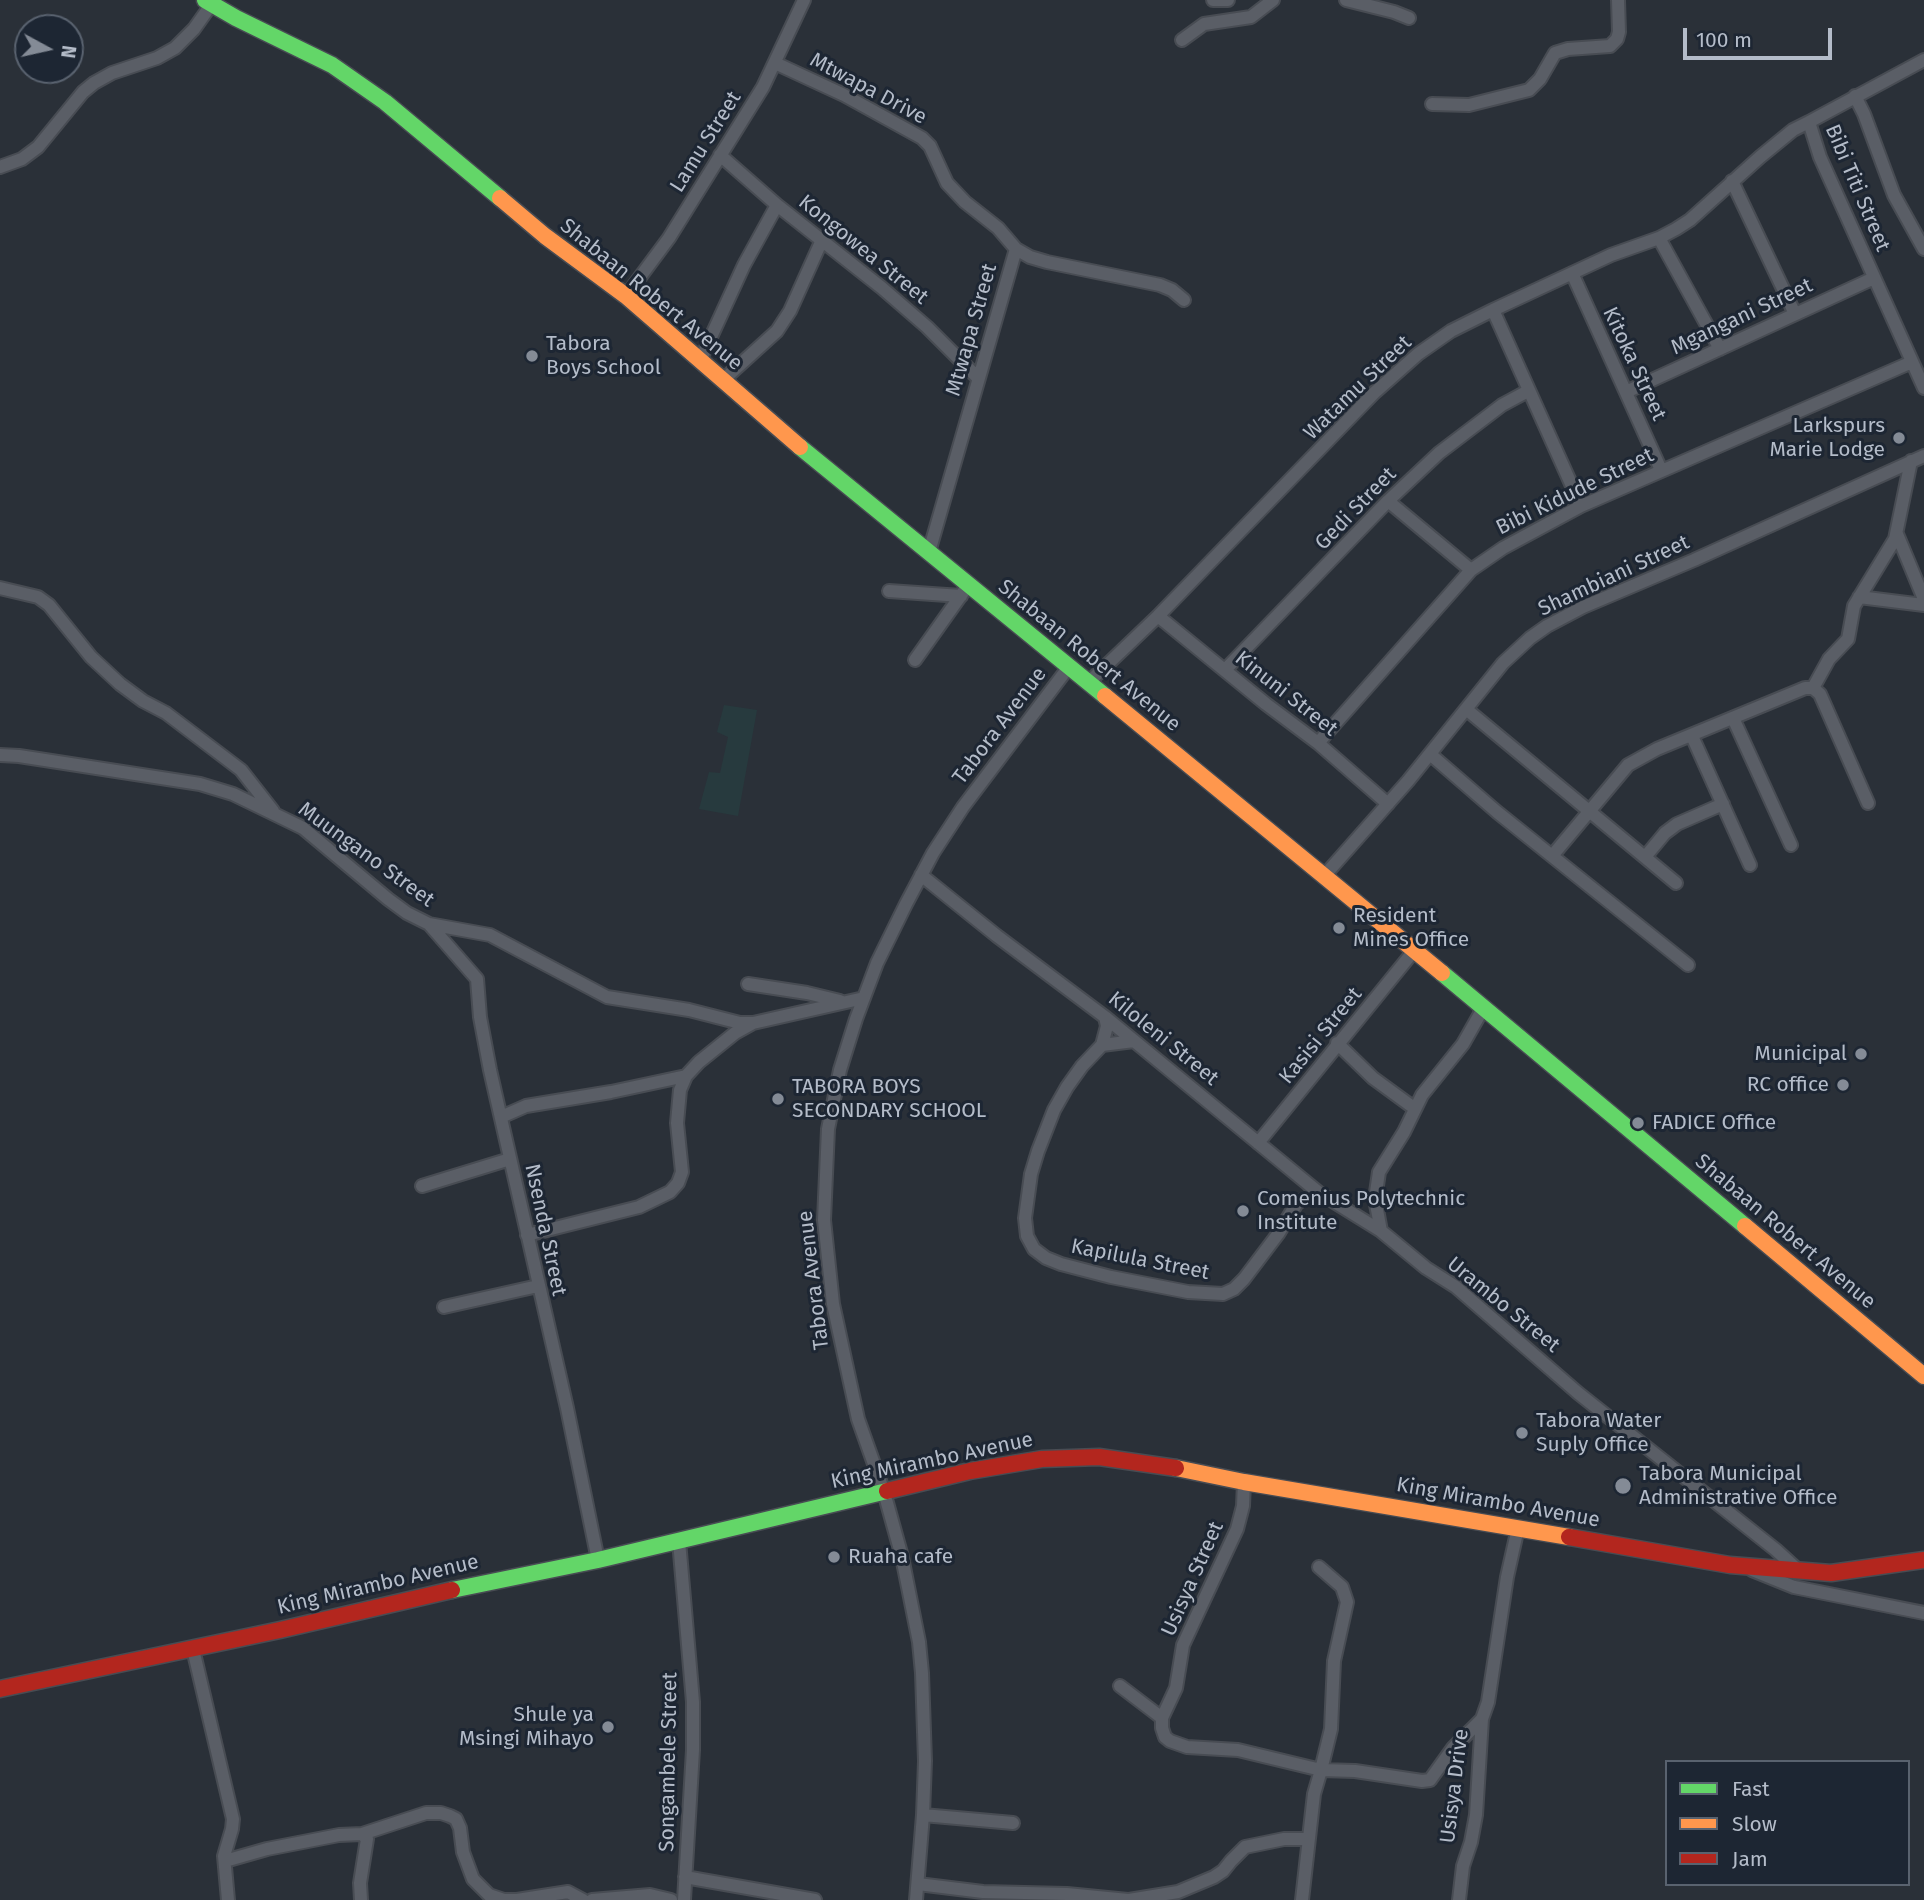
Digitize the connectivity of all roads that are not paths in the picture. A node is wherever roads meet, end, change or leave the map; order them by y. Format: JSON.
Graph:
{"nodes":[{"id":1,"x":804,"y":0,"type":"edge"},
{"id":2,"x":1213,"y":0,"type":"edge"},
{"id":3,"x":1228,"y":0,"type":"edge"},
{"id":4,"x":1273,"y":0,"type":"edge"},
{"id":5,"x":1346,"y":0,"type":"edge"},
{"id":6,"x":1618,"y":0,"type":"edge"},
{"id":7,"x":208,"y":2,"type":"edge"},
{"id":8,"x":1393,"y":6,"type":"edge"},
{"id":9,"x":1409,"y":18,"type":"dead end"},
{"id":10,"x":1182,"y":40,"type":"dead end"},
{"id":11,"x":1924,"y":60,"type":"edge"},
{"id":12,"x":775,"y":63,"type":"junction"},
{"id":13,"x":1855,"y":96,"type":"junction"},
{"id":14,"x":1432,"y":104,"type":"dead end"},
{"id":15,"x":1809,"y":122,"type":"junction"},
{"id":16,"x":720,"y":155,"type":"junction"},
{"id":17,"x":0,"y":167,"type":"edge"},
{"id":18,"x":1732,"y":181,"type":"junction"},
{"id":19,"x":777,"y":205,"type":"junction"},
{"id":20,"x":1659,"y":238,"type":"junction"},
{"id":21,"x":822,"y":240,"type":"junction"},
{"id":22,"x":1016,"y":249,"type":"junction"},
{"id":23,"x":1924,"y":249,"type":"edge"},
{"id":24,"x":1573,"y":273,"type":"junction"},
{"id":25,"x":1874,"y":278,"type":"junction"},
{"id":26,"x":626,"y":296,"type":"junction"},
{"id":27,"x":1184,"y":300,"type":"dead end"},
{"id":28,"x":1493,"y":310,"type":"junction"},
{"id":29,"x":1795,"y":314,"type":"junction"},
{"id":30,"x":1720,"y":349,"type":"junction"},
{"id":31,"x":700,"y":360,"type":"junction"},
{"id":32,"x":1912,"y":362,"type":"junction"},
{"id":33,"x":978,"y":378,"type":"junction"},
{"id":34,"x":722,"y":381,"type":"junction"},
{"id":35,"x":1924,"y":388,"type":"edge"},
{"id":36,"x":1528,"y":391,"type":"junction"},
{"id":37,"x":1626,"y":392,"type":"junction"},
{"id":38,"x":1924,"y":456,"type":"edge"},
{"id":39,"x":1912,"y":461,"type":"junction"},
{"id":40,"x":1661,"y":470,"type":"junction"},
{"id":41,"x":1388,"y":501,"type":"junction"},
{"id":42,"x":1580,"y":506,"type":"junction"},
{"id":43,"x":1897,"y":534,"type":"junction"},
{"id":44,"x":929,"y":552,"type":"junction"},
{"id":45,"x":1471,"y":570,"type":"junction"},
{"id":46,"x":0,"y":588,"type":"edge"},
{"id":47,"x":965,"y":590,"type":"junction"},
{"id":48,"x":889,"y":591,"type":"dead end"},
{"id":49,"x":1859,"y":597,"type":"junction"},
{"id":50,"x":1924,"y":599,"type":"edge"},
{"id":51,"x":1924,"y":605,"type":"edge"},
{"id":52,"x":1158,"y":616,"type":"junction"},
{"id":53,"x":915,"y":660,"type":"dead end"},
{"id":54,"x":1068,"y":668,"type":"junction"},
{"id":55,"x":1225,"y":670,"type":"junction"},
{"id":56,"x":1088,"y":683,"type":"junction"},
{"id":57,"x":1813,"y":688,"type":"junction"},
{"id":58,"x":1465,"y":709,"type":"junction"},
{"id":59,"x":1733,"y":718,"type":"junction"},
{"id":60,"x":1692,"y":736,"type":"junction"},
{"id":61,"x":1318,"y":743,"type":"junction"},
{"id":62,"x":1430,"y":754,"type":"junction"},
{"id":63,"x":0,"y":755,"type":"edge"},
{"id":64,"x":1868,"y":803,"type":"dead end"},
{"id":65,"x":1388,"y":804,"type":"junction"},
{"id":66,"x":1723,"y":804,"type":"junction"},
{"id":67,"x":1590,"y":811,"type":"junction"},
{"id":68,"x":274,"y":813,"type":"junction"},
{"id":69,"x":1791,"y":845,"type":"dead end"},
{"id":70,"x":1552,"y":856,"type":"junction"},
{"id":71,"x":1645,"y":857,"type":"junction"},
{"id":72,"x":1750,"y":865,"type":"dead end"},
{"id":73,"x":921,"y":875,"type":"junction"},
{"id":74,"x":1325,"y":875,"type":"junction"},
{"id":75,"x":1676,"y":883,"type":"dead end"},
{"id":76,"x":429,"y":924,"type":"junction"},
{"id":77,"x":1413,"y":952,"type":"junction"},
{"id":78,"x":1688,"y":965,"type":"dead end"},
{"id":79,"x":748,"y":984,"type":"dead end"},
{"id":80,"x":864,"y":998,"type":"junction"},
{"id":81,"x":843,"y":1002,"type":"junction"},
{"id":82,"x":1484,"y":1007,"type":"junction"},
{"id":83,"x":1105,"y":1017,"type":"junction"},
{"id":84,"x":753,"y":1024,"type":"junction"},
{"id":85,"x":1134,"y":1041,"type":"junction"},
{"id":86,"x":1337,"y":1043,"type":"junction"},
{"id":87,"x":1102,"y":1045,"type":"junction"},
{"id":88,"x":687,"y":1076,"type":"junction"},
{"id":89,"x":1414,"y":1108,"type":"junction"},
{"id":90,"x":501,"y":1117,"type":"junction"},
{"id":91,"x":1258,"y":1143,"type":"junction"},
{"id":92,"x":510,"y":1159,"type":"junction"},
{"id":93,"x":1299,"y":1177,"type":"junction"},
{"id":94,"x":422,"y":1186,"type":"dead end"},
{"id":95,"x":1318,"y":1192,"type":"junction"},
{"id":96,"x":1297,"y":1203,"type":"junction"},
{"id":97,"x":1381,"y":1231,"type":"junction"},
{"id":98,"x":527,"y":1235,"type":"junction"},
{"id":99,"x":538,"y":1286,"type":"junction"},
{"id":100,"x":444,"y":1307,"type":"dead end"},
{"id":101,"x":1924,"y":1376,"type":"edge"},
{"id":102,"x":1244,"y":1482,"type":"junction"},
{"id":103,"x":884,"y":1492,"type":"junction"},
{"id":104,"x":1518,"y":1528,"type":"junction"},
{"id":105,"x":679,"y":1541,"type":"junction"},
{"id":106,"x":598,"y":1560,"type":"junction"},
{"id":107,"x":1924,"y":1560,"type":"edge"},
{"id":108,"x":1319,"y":1567,"type":"dead end"},
{"id":109,"x":1745,"y":1567,"type":"junction"},
{"id":110,"x":1800,"y":1572,"type":"junction"},
{"id":111,"x":1924,"y":1613,"type":"edge"},
{"id":112,"x":193,"y":1648,"type":"junction"},
{"id":113,"x":1119,"y":1686,"type":"dead end"},
{"id":114,"x":0,"y":1689,"type":"edge"},
{"id":115,"x":1163,"y":1718,"type":"junction"},
{"id":116,"x":1482,"y":1719,"type":"junction"},
{"id":117,"x":1321,"y":1770,"type":"junction"},
{"id":118,"x":923,"y":1815,"type":"junction"},
{"id":119,"x":1013,"y":1823,"type":"dead end"},
{"id":120,"x":362,"y":1834,"type":"junction"},
{"id":121,"x":1308,"y":1839,"type":"junction"},
{"id":122,"x":225,"y":1861,"type":"junction"},
{"id":123,"x":685,"y":1881,"type":"junction"},
{"id":124,"x":918,"y":1884,"type":"junction"},
{"id":125,"x":665,"y":1898,"type":"edge"},
{"id":126,"x":228,"y":1900,"type":"edge"},
{"id":127,"x":361,"y":1900,"type":"edge"},
{"id":128,"x":583,"y":1900,"type":"edge"},
{"id":129,"x":592,"y":1900,"type":"edge"},
{"id":130,"x":684,"y":1900,"type":"edge"},
{"id":131,"x":815,"y":1900,"type":"edge"},
{"id":132,"x":916,"y":1900,"type":"edge"},
{"id":133,"x":1128,"y":1900,"type":"edge"},
{"id":134,"x":1302,"y":1900,"type":"edge"},
{"id":135,"x":1459,"y":1900,"type":"edge"}],
"edges":[{"from":1,"to":12,"type":"street","name":"Lamu Street"},
{"from":2,"to":3,"type":"street"},
{"from":4,"to":10,"type":"street"},
{"from":5,"to":8,"type":"street"},
{"from":6,"to":14,"type":"street"},
{"from":7,"to":17,"type":"street"},
{"from":7,"to":26,"type":"street","name":"Shabaan Robert Avenue"},
{"from":8,"to":9,"type":"street"},
{"from":11,"to":13,"type":"street","name":"Bibi Titi Street"},
{"from":12,"to":16,"type":"street","name":"Lamu Street"},
{"from":12,"to":22,"type":"street","name":"Mtwapa Drive"},
{"from":13,"to":15,"type":"street","name":"Bibi Titi Street"},
{"from":13,"to":23,"type":"street"},
{"from":15,"to":18,"type":"street","name":"Watamu Street"},
{"from":15,"to":25,"type":"street","name":"Bibi Titi Street"},
{"from":16,"to":19,"type":"street","name":"Kongowea Street"},
{"from":16,"to":26,"type":"street","name":"Lamu Street"},
{"from":18,"to":20,"type":"street","name":"Watamu Street"},
{"from":18,"to":29,"type":"street"},
{"from":19,"to":21,"type":"street","name":"Kongowea Street"},
{"from":19,"to":31,"type":"street"},
{"from":20,"to":24,"type":"street","name":"Watamu Street"},
{"from":20,"to":30,"type":"street"},
{"from":21,"to":33,"type":"street","name":"Kongowea Street"},
{"from":21,"to":34,"type":"street"},
{"from":22,"to":27,"type":"street","name":"Mtwapa Street"},
{"from":22,"to":33,"type":"street","name":"Mtwapa Street"},
{"from":24,"to":28,"type":"street","name":"Watamu Street"},
{"from":24,"to":37,"type":"street","name":"Kitoka Street"},
{"from":25,"to":29,"type":"street","name":"Mgangani Street"},
{"from":25,"to":32,"type":"street","name":"Bibi Titi Street"},
{"from":26,"to":31,"type":"street","name":"Shabaan Robert Avenue"},
{"from":28,"to":36,"type":"street"},
{"from":28,"to":52,"type":"street","name":"Watamu Street"},
{"from":29,"to":30,"type":"street","name":"Mgangani Street"},
{"from":30,"to":37,"type":"street","name":"Mgangani Street"},
{"from":31,"to":34,"type":"street","name":"Shabaan Robert Avenue"},
{"from":32,"to":35,"type":"street","name":"Bibi Titi Street"},
{"from":32,"to":40,"type":"street","name":"Bibi Kidude Street"},
{"from":33,"to":44,"type":"street","name":"Mtwapa Street"},
{"from":34,"to":44,"type":"street","name":"Shabaan Robert Avenue"},
{"from":36,"to":41,"type":"street","name":"Gedi Street"},
{"from":36,"to":42,"type":"street"},
{"from":37,"to":40,"type":"street","name":"Kitoka Street"},
{"from":38,"to":39,"type":"street","name":"Shambiani Street"},
{"from":39,"to":43,"type":"street"},
{"from":39,"to":58,"type":"street","name":"Shambiani Street"},
{"from":40,"to":42,"type":"street","name":"Bibi Kidude Street"},
{"from":41,"to":45,"type":"street"},
{"from":41,"to":55,"type":"street","name":"Gedi Street"},
{"from":42,"to":45,"type":"street","name":"Bibi Kidude Street"},
{"from":43,"to":49,"type":"street"},
{"from":43,"to":50,"type":"street"},
{"from":44,"to":47,"type":"street","name":"Shabaan Robert Avenue"},
{"from":45,"to":61,"type":"street","name":"Bibi Kidude Street"},
{"from":46,"to":68,"type":"street","name":"Muungano Street"},
{"from":47,"to":48,"type":"street"},
{"from":47,"to":53,"type":"street"},
{"from":47,"to":54,"type":"street","name":"Shabaan Robert Avenue"},
{"from":49,"to":51,"type":"street"},
{"from":49,"to":57,"type":"street"},
{"from":52,"to":55,"type":"street","name":"Kinuni Street"},
{"from":52,"to":56,"type":"street","name":"Watamu Street"},
{"from":54,"to":56,"type":"street","name":"Shabaan Robert Avenue"},
{"from":54,"to":73,"type":"street","name":"Tabora Avenue"},
{"from":55,"to":61,"type":"street","name":"Kinuni Street"},
{"from":56,"to":74,"type":"street","name":"Shabaan Robert Avenue"},
{"from":57,"to":59,"type":"street"},
{"from":57,"to":64,"type":"street"},
{"from":58,"to":62,"type":"street","name":"Shambiani Street"},
{"from":58,"to":67,"type":"street"},
{"from":59,"to":60,"type":"street"},
{"from":59,"to":69,"type":"street"},
{"from":60,"to":66,"type":"street"},
{"from":60,"to":67,"type":"street"},
{"from":61,"to":65,"type":"street","name":"Kinuni Street"},
{"from":62,"to":65,"type":"street","name":"Shambiani Street"},
{"from":62,"to":70,"type":"street"},
{"from":63,"to":68,"type":"street","name":"Muungano Street"},
{"from":65,"to":74,"type":"street","name":"Shambiani Street"},
{"from":66,"to":71,"type":"street"},
{"from":66,"to":72,"type":"street"},
{"from":67,"to":70,"type":"street"},
{"from":67,"to":71,"type":"street"},
{"from":68,"to":76,"type":"street","name":"Muungano Street"},
{"from":70,"to":78,"type":"street"},
{"from":71,"to":75,"type":"street"},
{"from":73,"to":80,"type":"street","name":"Tabora Avenue"},
{"from":73,"to":83,"type":"street","name":"Kiloleni Street"},
{"from":74,"to":77,"type":"street","name":"Shabaan Robert Avenue"},
{"from":76,"to":84,"type":"street","name":"Muungano Street"},
{"from":76,"to":90,"type":"street","name":"Nsenda Street"},
{"from":77,"to":82,"type":"street","name":"Shabaan Robert Avenue"},
{"from":77,"to":86,"type":"street","name":"Kasisi Street"},
{"from":79,"to":81,"type":"street"},
{"from":80,"to":81,"type":"street","name":"Muungano Street"},
{"from":80,"to":103,"type":"street","name":"Tabora Avenue"},
{"from":81,"to":84,"type":"street","name":"Muungano Street"},
{"from":82,"to":89,"type":"street"},
{"from":82,"to":101,"type":"street","name":"Shabaan Robert Avenue"},
{"from":83,"to":85,"type":"street","name":"Kiloleni Street"},
{"from":83,"to":87,"type":"street"},
{"from":84,"to":88,"type":"street","name":"Muungano Street"},
{"from":85,"to":87,"type":"street"},
{"from":85,"to":91,"type":"street","name":"Kiloleni Street"},
{"from":86,"to":89,"type":"street"},
{"from":86,"to":91,"type":"street","name":"Kasisi Street"},
{"from":87,"to":96,"type":"street","name":"Kapilula Street"},
{"from":88,"to":90,"type":"street"},
{"from":88,"to":98,"type":"street"},
{"from":89,"to":97,"type":"street"},
{"from":90,"to":92,"type":"street","name":"Nsenda Street"},
{"from":91,"to":93,"type":"street","name":"Kiloleni Street"},
{"from":92,"to":94,"type":"street"},
{"from":92,"to":98,"type":"street","name":"Nsenda Street"},
{"from":93,"to":95,"type":"street","name":"Kiloleni Street"},
{"from":93,"to":96,"type":"street","name":"Kapilula Street"},
{"from":95,"to":96,"type":"street"},
{"from":95,"to":97,"type":"street","name":"Kiloleni Street"},
{"from":97,"to":110,"type":"street","name":"Urambo Street"},
{"from":98,"to":99,"type":"street","name":"Nsenda Street"},
{"from":99,"to":100,"type":"street"},
{"from":99,"to":106,"type":"street","name":"Nsenda Street"},
{"from":102,"to":103,"type":"street","name":"King Mirambo Avenue"},
{"from":102,"to":104,"type":"street","name":"King Mirambo Avenue"},
{"from":102,"to":115,"type":"street","name":"Usisya Street"},
{"from":103,"to":105,"type":"street","name":"King Mirambo Avenue"},
{"from":103,"to":118,"type":"street","name":"Tabora Avenue"},
{"from":104,"to":109,"type":"street","name":"King Mirambo Avenue"},
{"from":104,"to":116,"type":"street"},
{"from":105,"to":106,"type":"street","name":"King Mirambo Avenue"},
{"from":105,"to":123,"type":"street","name":"Songambele Street"},
{"from":106,"to":112,"type":"street","name":"King Mirambo Avenue"},
{"from":107,"to":110,"type":"street","name":"King Mirambo Avenue"},
{"from":108,"to":117,"type":"street"},
{"from":109,"to":110,"type":"street","name":"King Mirambo Avenue"},
{"from":109,"to":111,"type":"street"},
{"from":112,"to":114,"type":"street","name":"King Mirambo Avenue"},
{"from":112,"to":122,"type":"street"},
{"from":113,"to":115,"type":"street"},
{"from":115,"to":117,"type":"street"},
{"from":116,"to":117,"type":"street"},
{"from":116,"to":135,"type":"street","name":"Usisya Drive"},
{"from":117,"to":121,"type":"street"},
{"from":118,"to":119,"type":"street"},
{"from":118,"to":124,"type":"street","name":"Tabora Avenue"},
{"from":120,"to":122,"type":"street"},
{"from":120,"to":127,"type":"street"},
{"from":120,"to":128,"type":"street"},
{"from":121,"to":133,"type":"street"},
{"from":121,"to":134,"type":"street"},
{"from":122,"to":126,"type":"street"},
{"from":123,"to":125,"type":"street"},
{"from":123,"to":130,"type":"street","name":"Songambele Street"},
{"from":123,"to":131,"type":"street"},
{"from":124,"to":132,"type":"street","name":"Tabora Avenue"},
{"from":124,"to":133,"type":"street"},
{"from":125,"to":129,"type":"street"}]}
